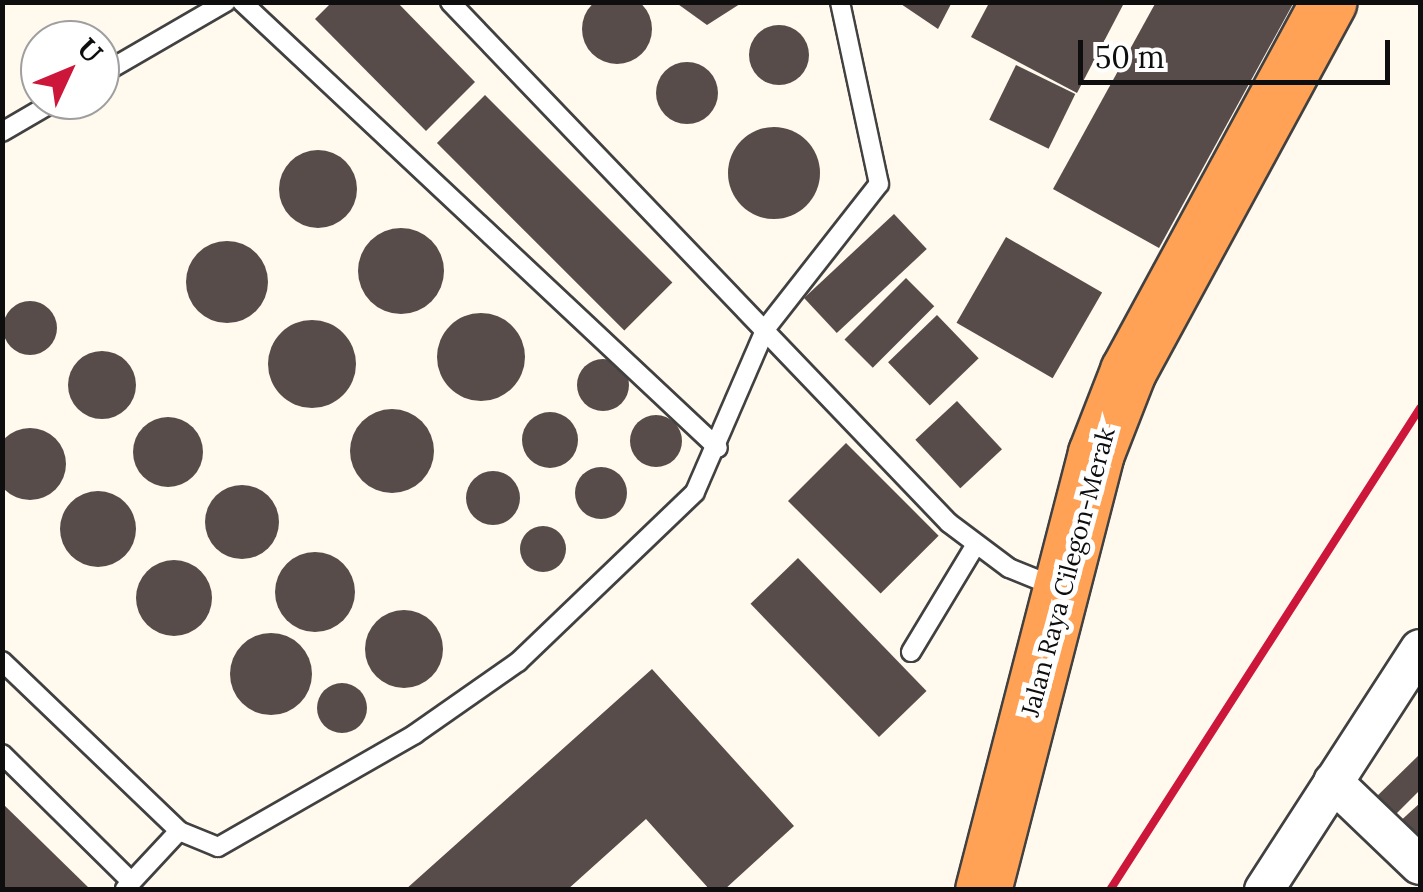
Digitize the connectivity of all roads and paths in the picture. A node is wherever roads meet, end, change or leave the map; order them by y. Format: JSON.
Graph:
{"nodes":[{"id":1,"x":226,"y":2,"type":"edge"},
{"id":2,"x":242,"y":2,"type":"edge"},
{"id":3,"x":450,"y":2,"type":"edge"},
{"id":4,"x":840,"y":2,"type":"edge"},
{"id":5,"x":1328,"y":2,"type":"edge"},
{"id":6,"x":120,"y":63,"type":"edge"},
{"id":7,"x":766,"y":328,"type":"junction"},
{"id":8,"x":718,"y":448,"type":"junction"},
{"id":9,"x":975,"y":546,"type":"junction"},
{"id":10,"x":1061,"y":589,"type":"junction"},
{"id":11,"x":1420,"y":649,"type":"edge"},
{"id":12,"x":911,"y":652,"type":"dead end"},
{"id":13,"x":2,"y":662,"type":"edge"},
{"id":14,"x":2,"y":754,"type":"edge"},
{"id":15,"x":1333,"y":782,"type":"junction"},
{"id":16,"x":180,"y":831,"type":"junction"},
{"id":17,"x":1420,"y":865,"type":"edge"},
{"id":18,"x":128,"y":886,"type":"edge"},
{"id":19,"x":983,"y":890,"type":"edge"},
{"id":20,"x":1264,"y":890,"type":"edge"}],
"edges":[{"from":1,"to":6,"type":"lane"},
{"from":2,"to":8,"type":"lane"},
{"from":3,"to":7,"type":"lane"},
{"from":4,"to":7,"type":"lane"},
{"from":5,"to":10,"type":"highway","name":"Jalan Raya Cilegon-Merak"},
{"from":7,"to":8,"type":"lane"},
{"from":7,"to":9,"type":"lane"},
{"from":8,"to":16,"type":"lane"},
{"from":9,"to":10,"type":"lane"},
{"from":9,"to":12,"type":"lane"},
{"from":10,"to":19,"type":"highway","name":"Jalan Raya Cilegon-Merak"},
{"from":11,"to":15,"type":"street"},
{"from":13,"to":16,"type":"lane"},
{"from":14,"to":18,"type":"lane"},
{"from":15,"to":17,"type":"street"},
{"from":15,"to":20,"type":"street"},
{"from":16,"to":18,"type":"lane"}]}
